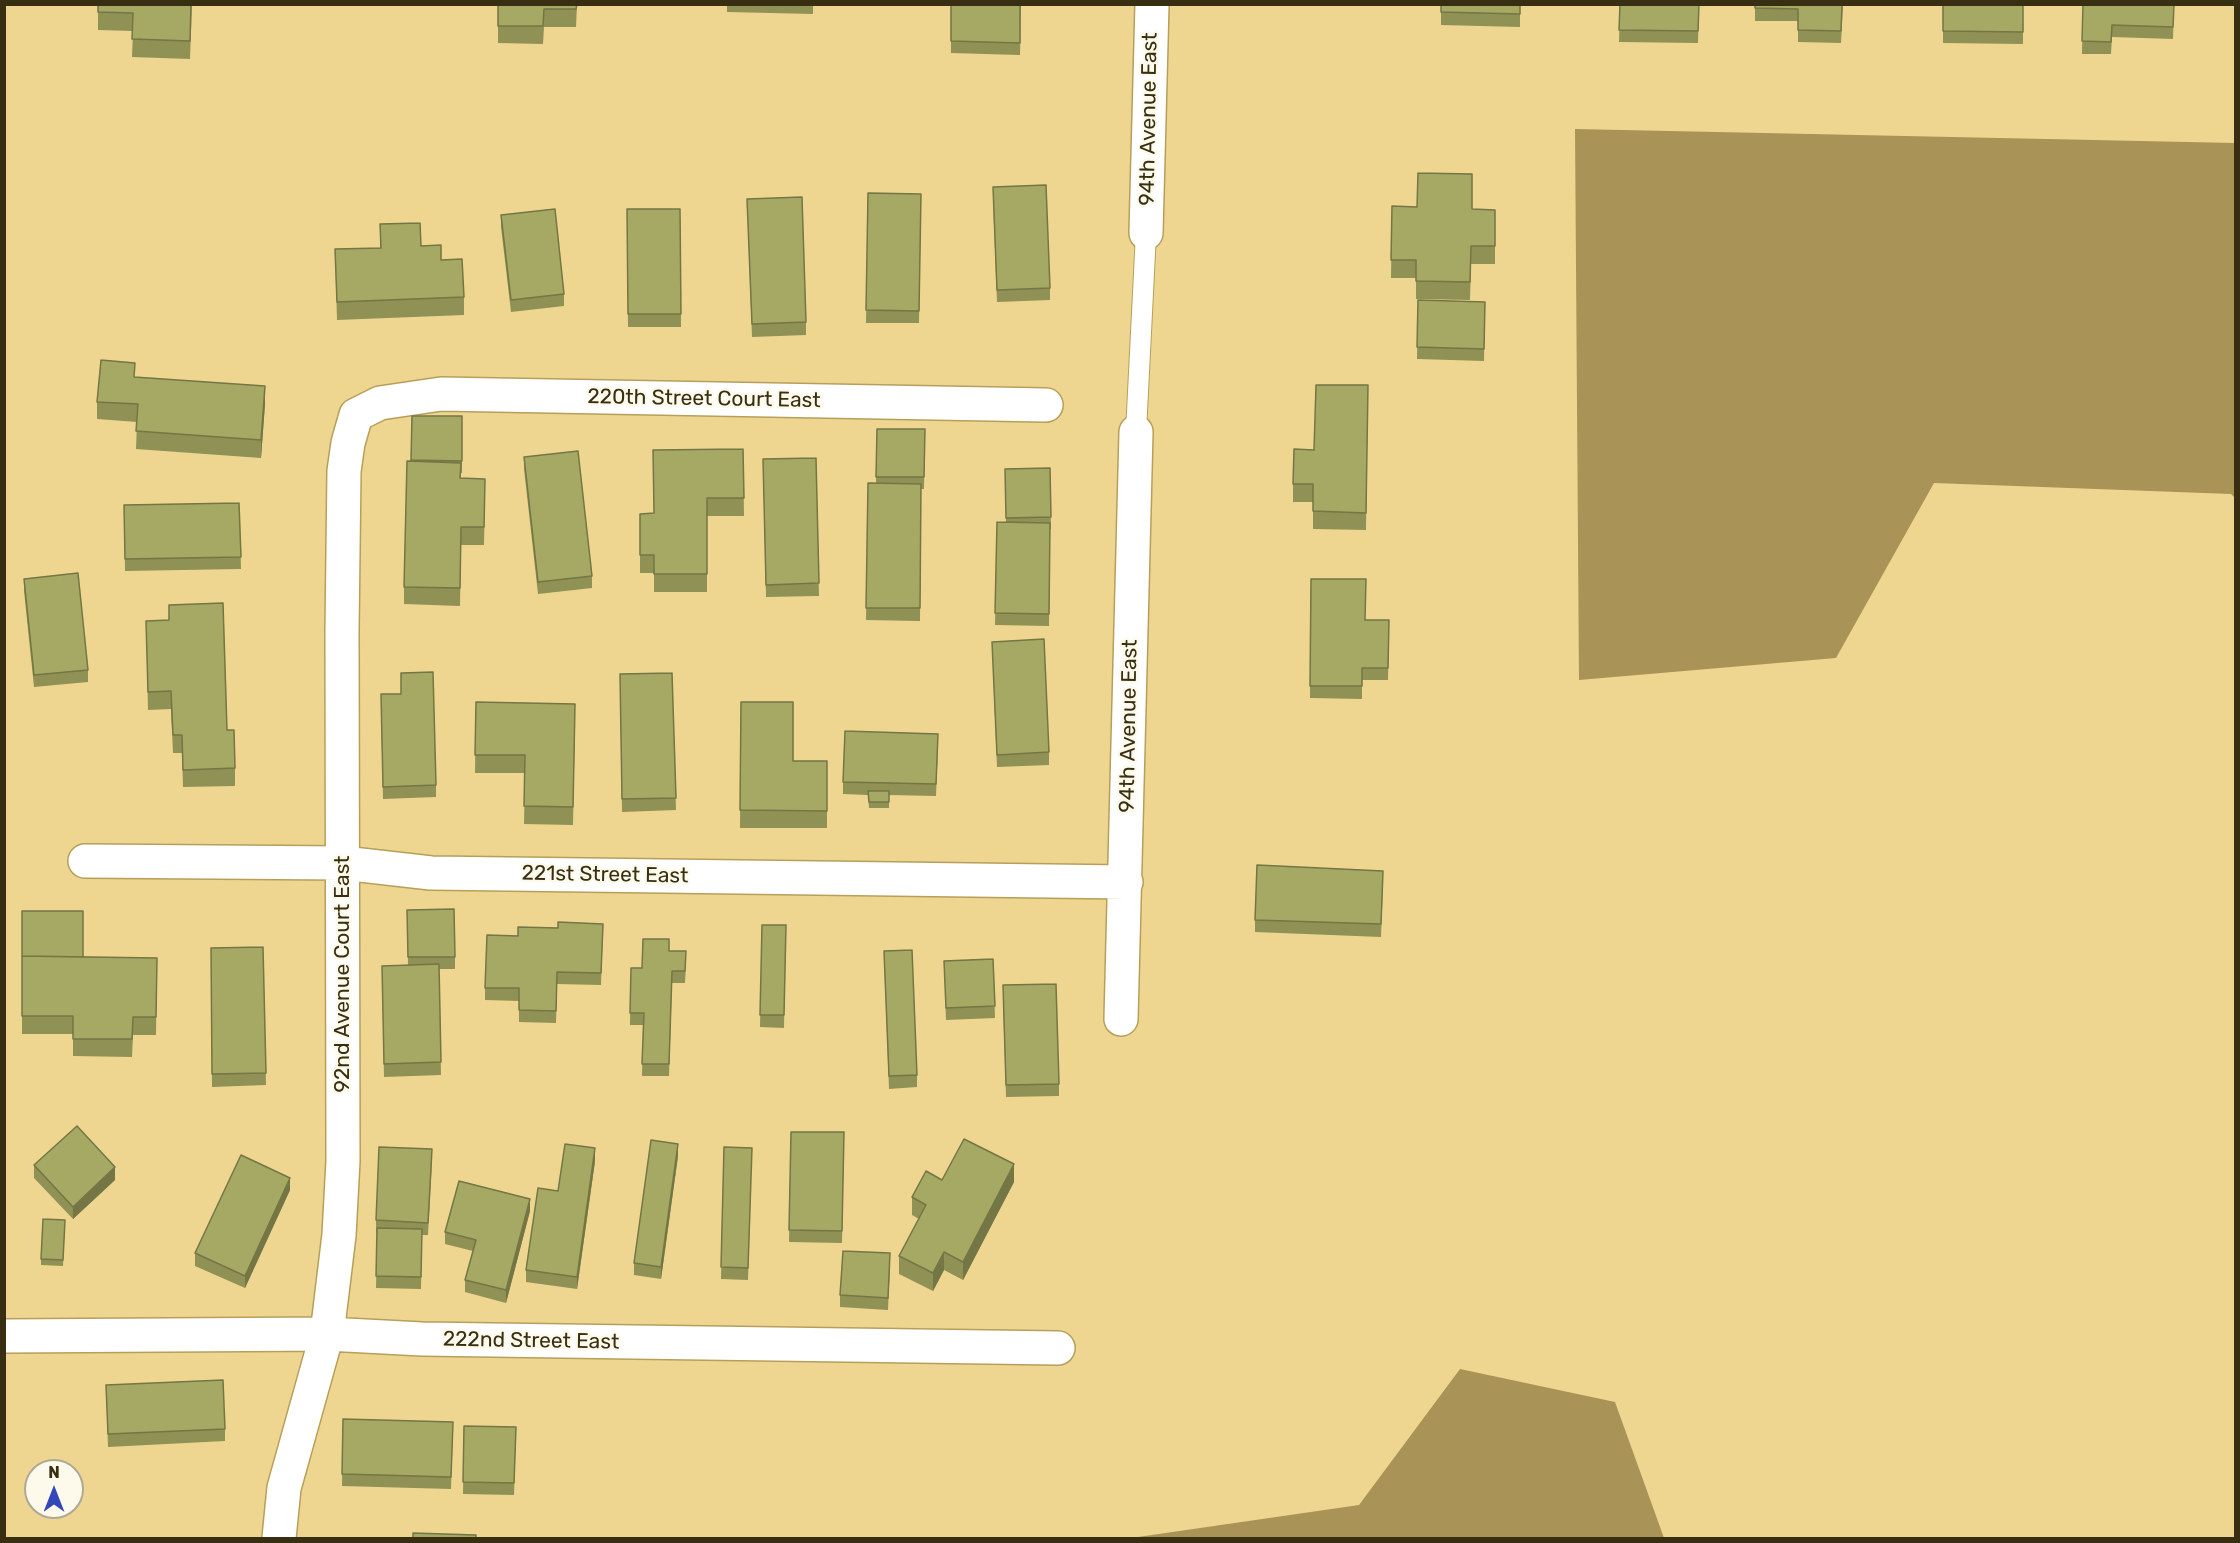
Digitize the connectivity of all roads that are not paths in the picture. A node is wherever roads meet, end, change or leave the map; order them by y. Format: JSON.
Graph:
{"nodes":[{"id":1,"x":1152,"y":4,"type":"edge"},
{"id":2,"x":1146,"y":233,"type":"joint"},
{"id":3,"x":1046,"y":405,"type":"dead end"},
{"id":4,"x":364,"y":409,"type":"joint"},
{"id":5,"x":1136,"y":432,"type":"joint"},
{"id":6,"x":85,"y":861,"type":"dead end"},
{"id":7,"x":343,"y":863,"type":"junction"},
{"id":8,"x":1126,"y":882,"type":"junction"},
{"id":9,"x":1121,"y":1019,"type":"dead end"},
{"id":10,"x":327,"y":1334,"type":"junction"},
{"id":11,"x":4,"y":1336,"type":"edge"},
{"id":12,"x":1058,"y":1348,"type":"dead end"},
{"id":13,"x":279,"y":1539,"type":"edge"}],
"edges":[{"from":1,"to":2,"type":"street","name":"94th Avenue East"},
{"from":2,"to":5,"type":"lane"},
{"from":3,"to":4,"type":"street","name":"220th Street Court East"},
{"from":4,"to":7,"type":"street","name":"92nd Avenue Court East"},
{"from":5,"to":8,"type":"street","name":"94th Avenue East"},
{"from":6,"to":7,"type":"street","name":"221st Street East"},
{"from":7,"to":8,"type":"street","name":"221st Street East"},
{"from":7,"to":10,"type":"street","name":"92nd Avenue Court East"},
{"from":8,"to":9,"type":"street","name":"94th Avenue East"},
{"from":10,"to":11,"type":"street","name":"222nd Street East"},
{"from":10,"to":12,"type":"street","name":"222nd Street East"},
{"from":10,"to":13,"type":"street","name":"92nd Avenue Court East"}]}
